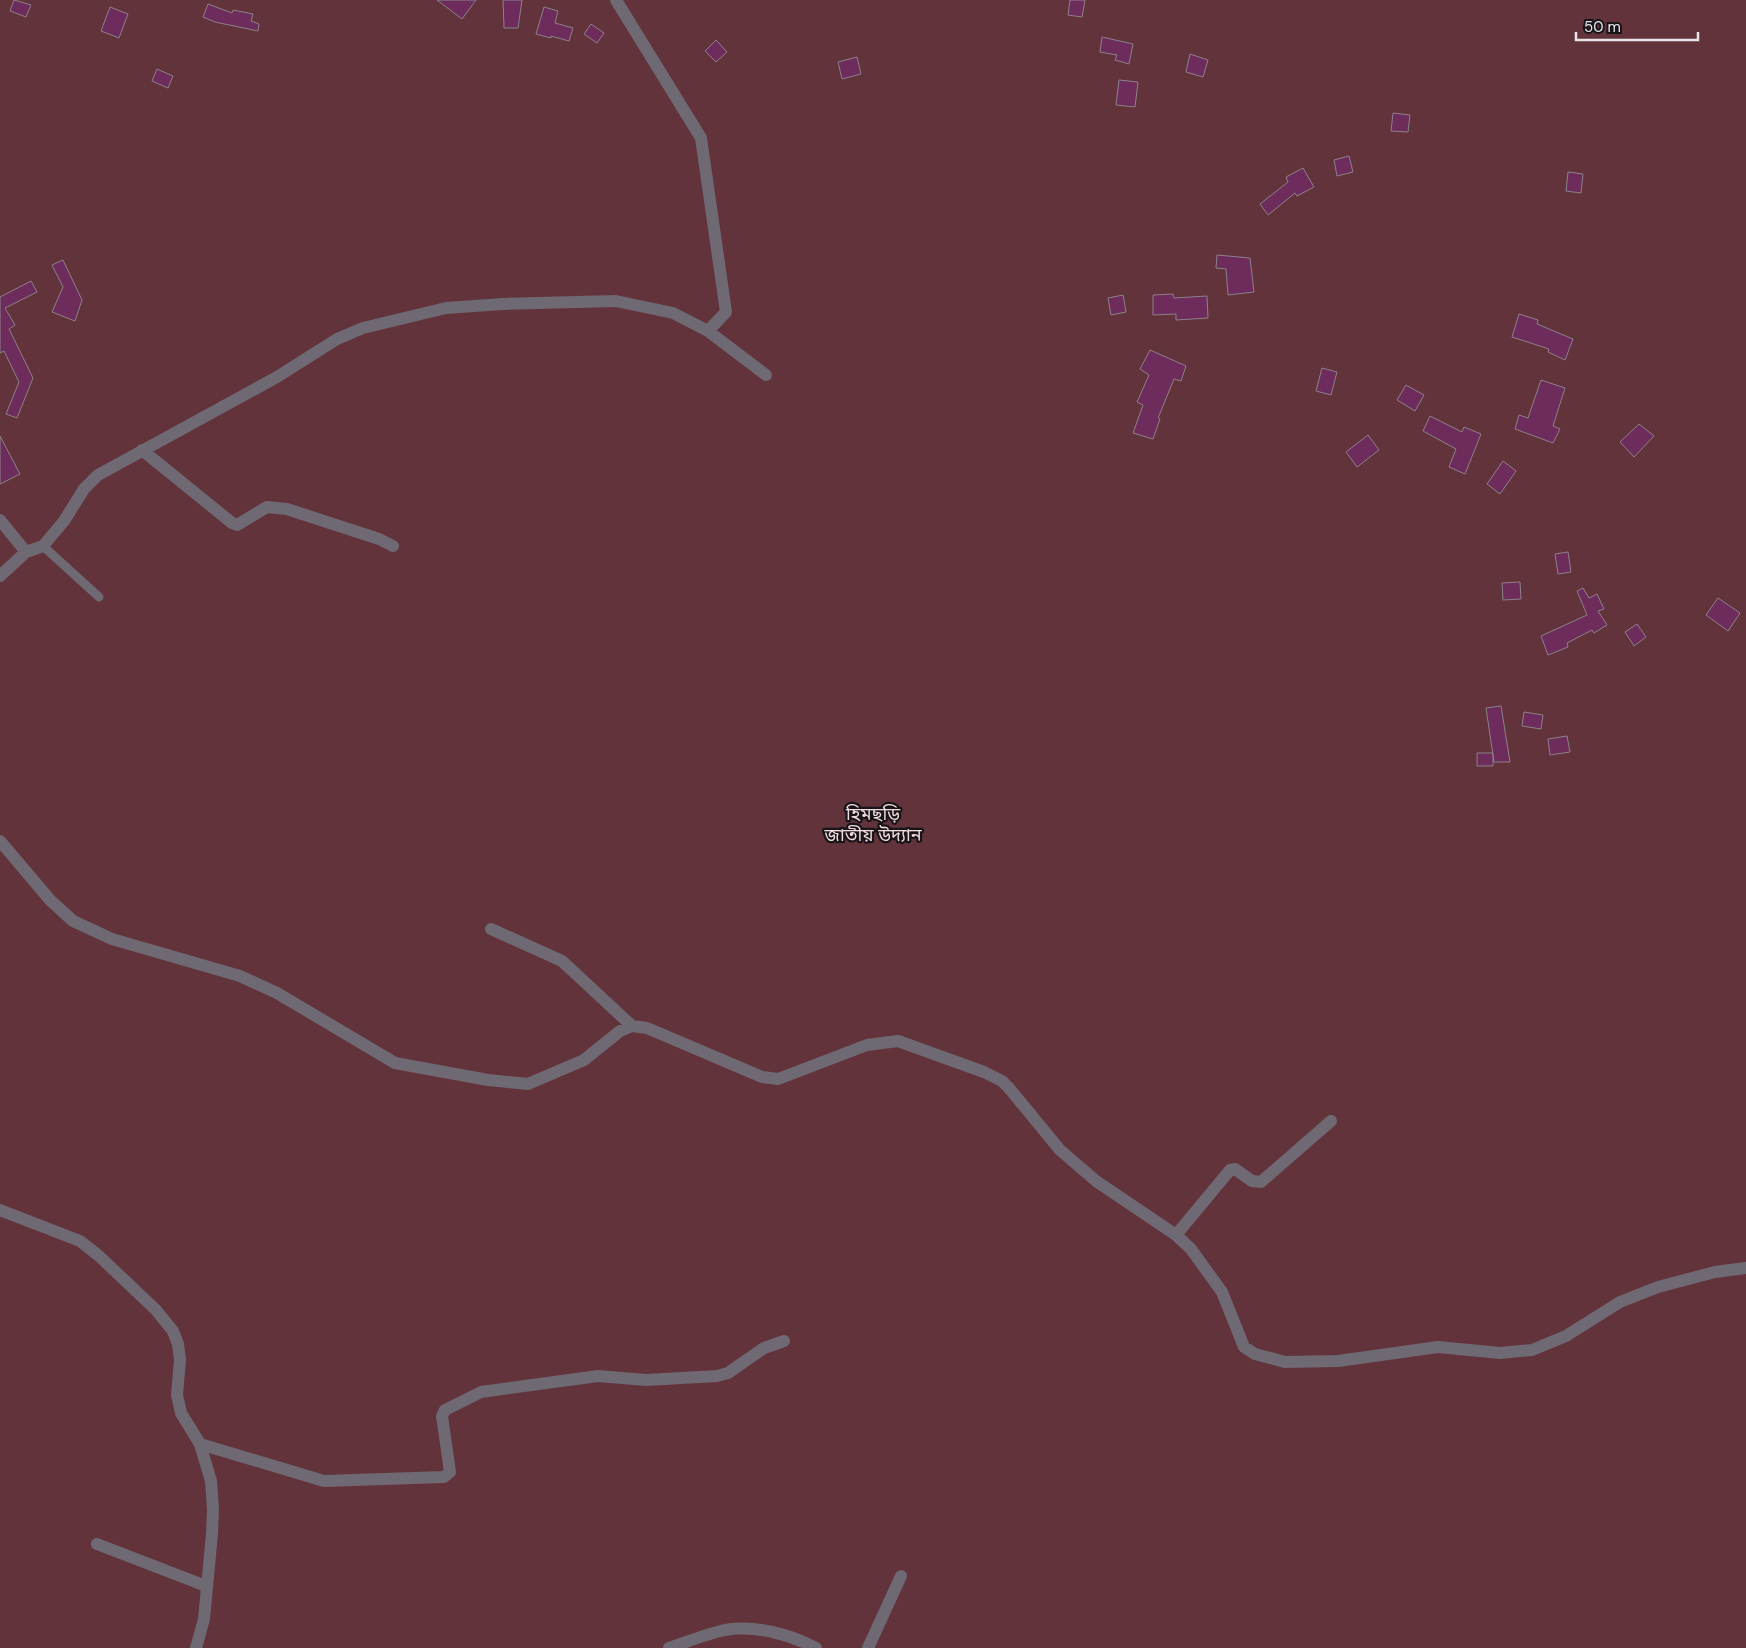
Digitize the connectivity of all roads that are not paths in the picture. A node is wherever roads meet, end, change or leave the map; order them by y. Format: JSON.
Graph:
{"nodes":[{"id":1,"x":616,"y":0,"type":"edge"},
{"id":2,"x":708,"y":331,"type":"junction"},
{"id":3,"x":766,"y":375,"type":"dead end"},
{"id":4,"x":142,"y":450,"type":"junction"},
{"id":5,"x":0,"y":520,"type":"edge"},
{"id":6,"x":43,"y":546,"type":"junction"},
{"id":7,"x":393,"y":546,"type":"dead end"},
{"id":8,"x":26,"y":552,"type":"junction"},
{"id":9,"x":0,"y":576,"type":"edge"},
{"id":10,"x":99,"y":597,"type":"dead end"},
{"id":11,"x":0,"y":841,"type":"edge"},
{"id":12,"x":491,"y":929,"type":"dead end"},
{"id":13,"x":632,"y":1026,"type":"junction"},
{"id":14,"x":1331,"y":1121,"type":"dead end"},
{"id":15,"x":0,"y":1210,"type":"edge"},
{"id":16,"x":1176,"y":1235,"type":"junction"},
{"id":17,"x":1746,"y":1268,"type":"edge"},
{"id":18,"x":784,"y":1341,"type":"dead end"},
{"id":19,"x":200,"y":1444,"type":"junction"},
{"id":20,"x":97,"y":1544,"type":"dead end"},
{"id":21,"x":900,"y":1576,"type":"dead end"},
{"id":22,"x":206,"y":1586,"type":"junction"},
{"id":23,"x":196,"y":1648,"type":"edge"},
{"id":24,"x":668,"y":1648,"type":"edge"},
{"id":25,"x":816,"y":1648,"type":"edge"},
{"id":26,"x":868,"y":1648,"type":"edge"}],
"edges":[{"from":1,"to":2,"type":"street"},
{"from":2,"to":3,"type":"street"},
{"from":2,"to":4,"type":"street"},
{"from":4,"to":6,"type":"street"},
{"from":4,"to":7,"type":"street"},
{"from":5,"to":8,"type":"street"},
{"from":6,"to":8,"type":"street"},
{"from":6,"to":10,"type":"lane"},
{"from":8,"to":9,"type":"street"},
{"from":11,"to":13,"type":"street"},
{"from":12,"to":13,"type":"street"},
{"from":13,"to":16,"type":"street"},
{"from":14,"to":16,"type":"street"},
{"from":15,"to":19,"type":"street"},
{"from":16,"to":17,"type":"street"},
{"from":18,"to":19,"type":"street"},
{"from":19,"to":22,"type":"street"},
{"from":20,"to":22,"type":"street"},
{"from":21,"to":26,"type":"street"},
{"from":22,"to":23,"type":"street"},
{"from":24,"to":25,"type":"street"}]}
